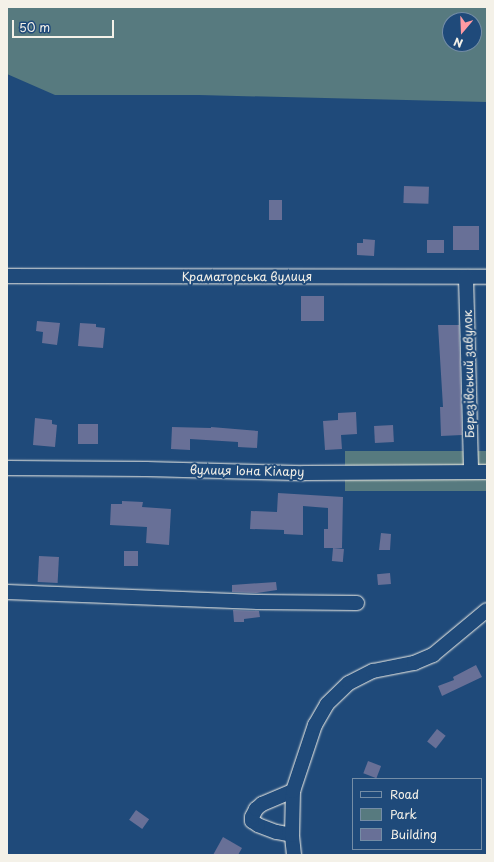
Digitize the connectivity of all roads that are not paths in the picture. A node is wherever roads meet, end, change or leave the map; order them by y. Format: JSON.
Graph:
{"nodes":[{"id":1,"x":7,"y":276,"type":"edge"},
{"id":2,"x":466,"y":277,"type":"junction"},
{"id":3,"x":487,"y":277,"type":"edge"},
{"id":4,"x":7,"y":468,"type":"edge"},
{"id":5,"x":471,"y":472,"type":"junction"},
{"id":6,"x":487,"y":472,"type":"edge"},
{"id":7,"x":7,"y":592,"type":"edge"},
{"id":8,"x":357,"y":603,"type":"dead end"},
{"id":9,"x":487,"y":610,"type":"edge"},
{"id":10,"x":293,"y":791,"type":"junction"},
{"id":11,"x":292,"y":835,"type":"junction"},
{"id":12,"x":294,"y":855,"type":"edge"}],
"edges":[{"from":1,"to":2,"type":"street","name":"Краматорська вулиця"},
{"from":2,"to":3,"type":"street","name":"Краматорська вулиця"},
{"from":2,"to":5,"type":"street","name":"Березівський завулок"},
{"from":4,"to":5,"type":"street","name":"вулиця Іона Кілару"},
{"from":5,"to":6,"type":"street","name":"вулиця Іона Кілару"},
{"from":7,"to":8,"type":"street"},
{"from":9,"to":10,"type":"street"},
{"from":10,"to":11,"type":"street"},
{"from":10,"to":11,"type":"street"},
{"from":11,"to":12,"type":"street"}]}
